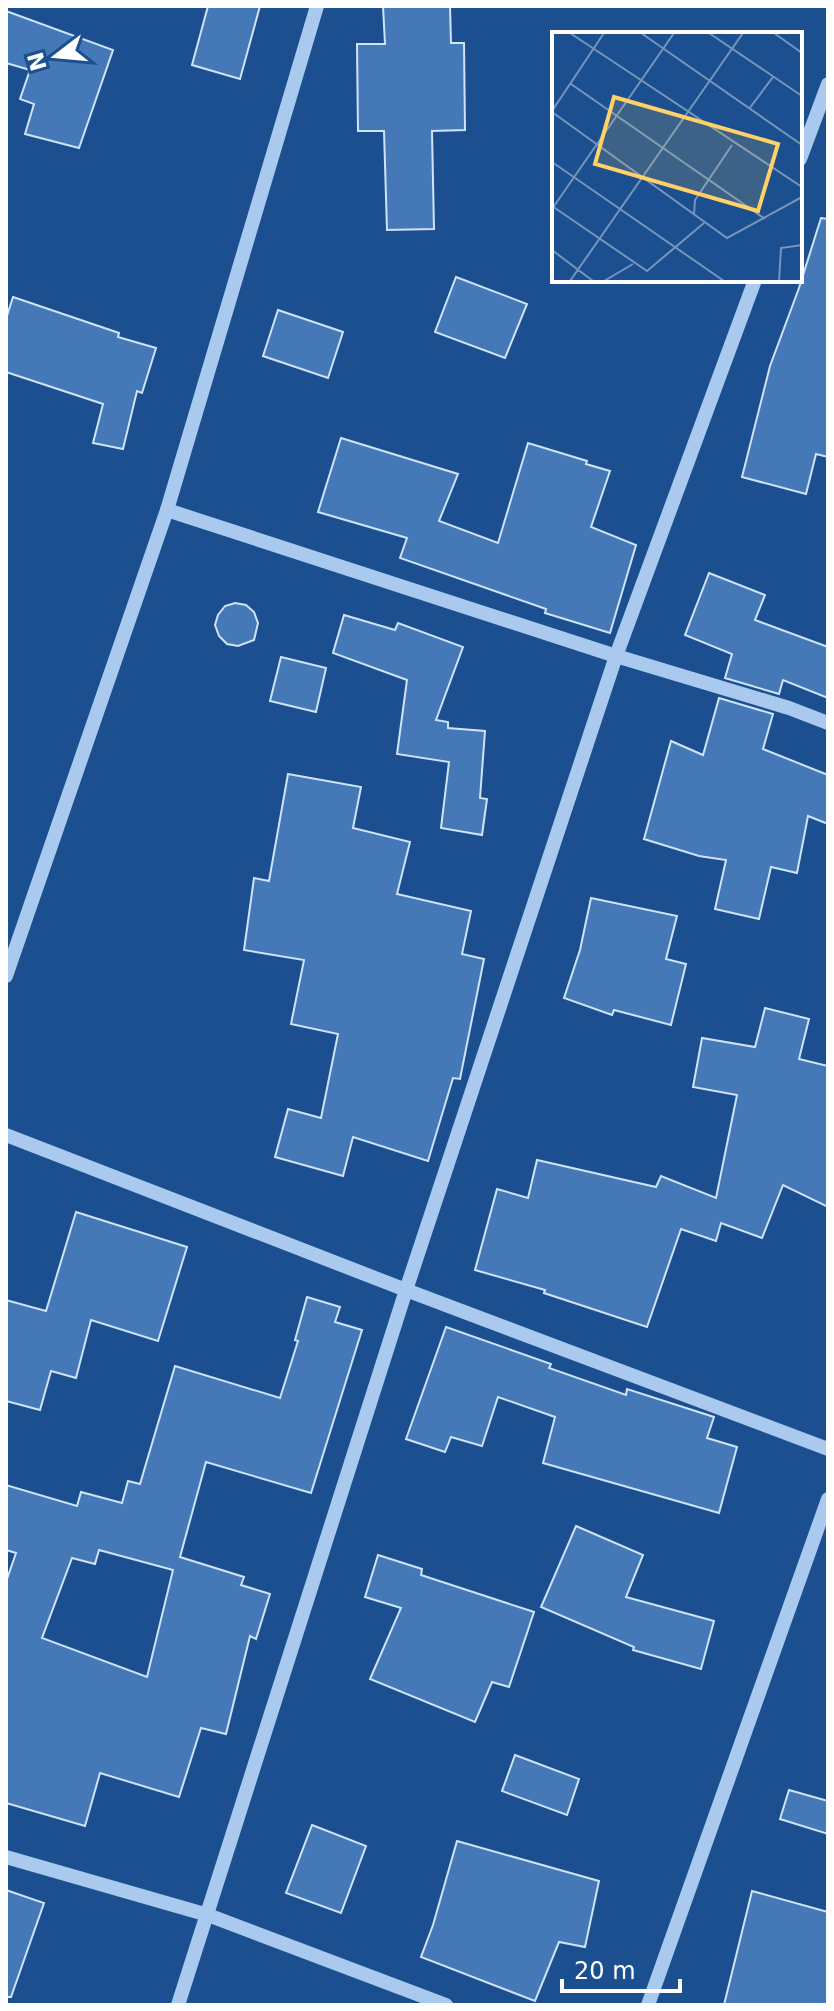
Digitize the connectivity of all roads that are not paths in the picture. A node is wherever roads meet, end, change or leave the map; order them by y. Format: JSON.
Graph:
{"nodes":[{"id":1,"x":317,"y":6,"type":"edge"},
{"id":2,"x":828,"y":84,"type":"edge"},
{"id":3,"x":802,"y":154,"type":"edge"},
{"id":4,"x":754,"y":282,"type":"edge"},
{"id":5,"x":167,"y":510,"type":"junction"},
{"id":6,"x":616,"y":656,"type":"junction"},
{"id":7,"x":828,"y":723,"type":"edge"},
{"id":8,"x":6,"y":976,"type":"edge"},
{"id":9,"x":6,"y":1135,"type":"edge"},
{"id":10,"x":406,"y":1290,"type":"junction"},
{"id":11,"x":828,"y":1449,"type":"edge"},
{"id":12,"x":828,"y":1499,"type":"edge"},
{"id":13,"x":6,"y":1857,"type":"edge"},
{"id":14,"x":208,"y":1915,"type":"junction"},
{"id":15,"x":178,"y":2005,"type":"edge"},
{"id":16,"x":446,"y":2005,"type":"edge"},
{"id":17,"x":648,"y":2005,"type":"edge"}],
"edges":[{"from":1,"to":5,"type":"street"},
{"from":2,"to":3,"type":"street"},
{"from":4,"to":6,"type":"street"},
{"from":5,"to":6,"type":"street"},
{"from":5,"to":8,"type":"street"},
{"from":6,"to":7,"type":"street"},
{"from":6,"to":10,"type":"street"},
{"from":9,"to":10,"type":"street"},
{"from":10,"to":11,"type":"street"},
{"from":10,"to":14,"type":"street"},
{"from":12,"to":17,"type":"street"},
{"from":13,"to":14,"type":"street"},
{"from":14,"to":15,"type":"street"},
{"from":14,"to":16,"type":"street"}]}
